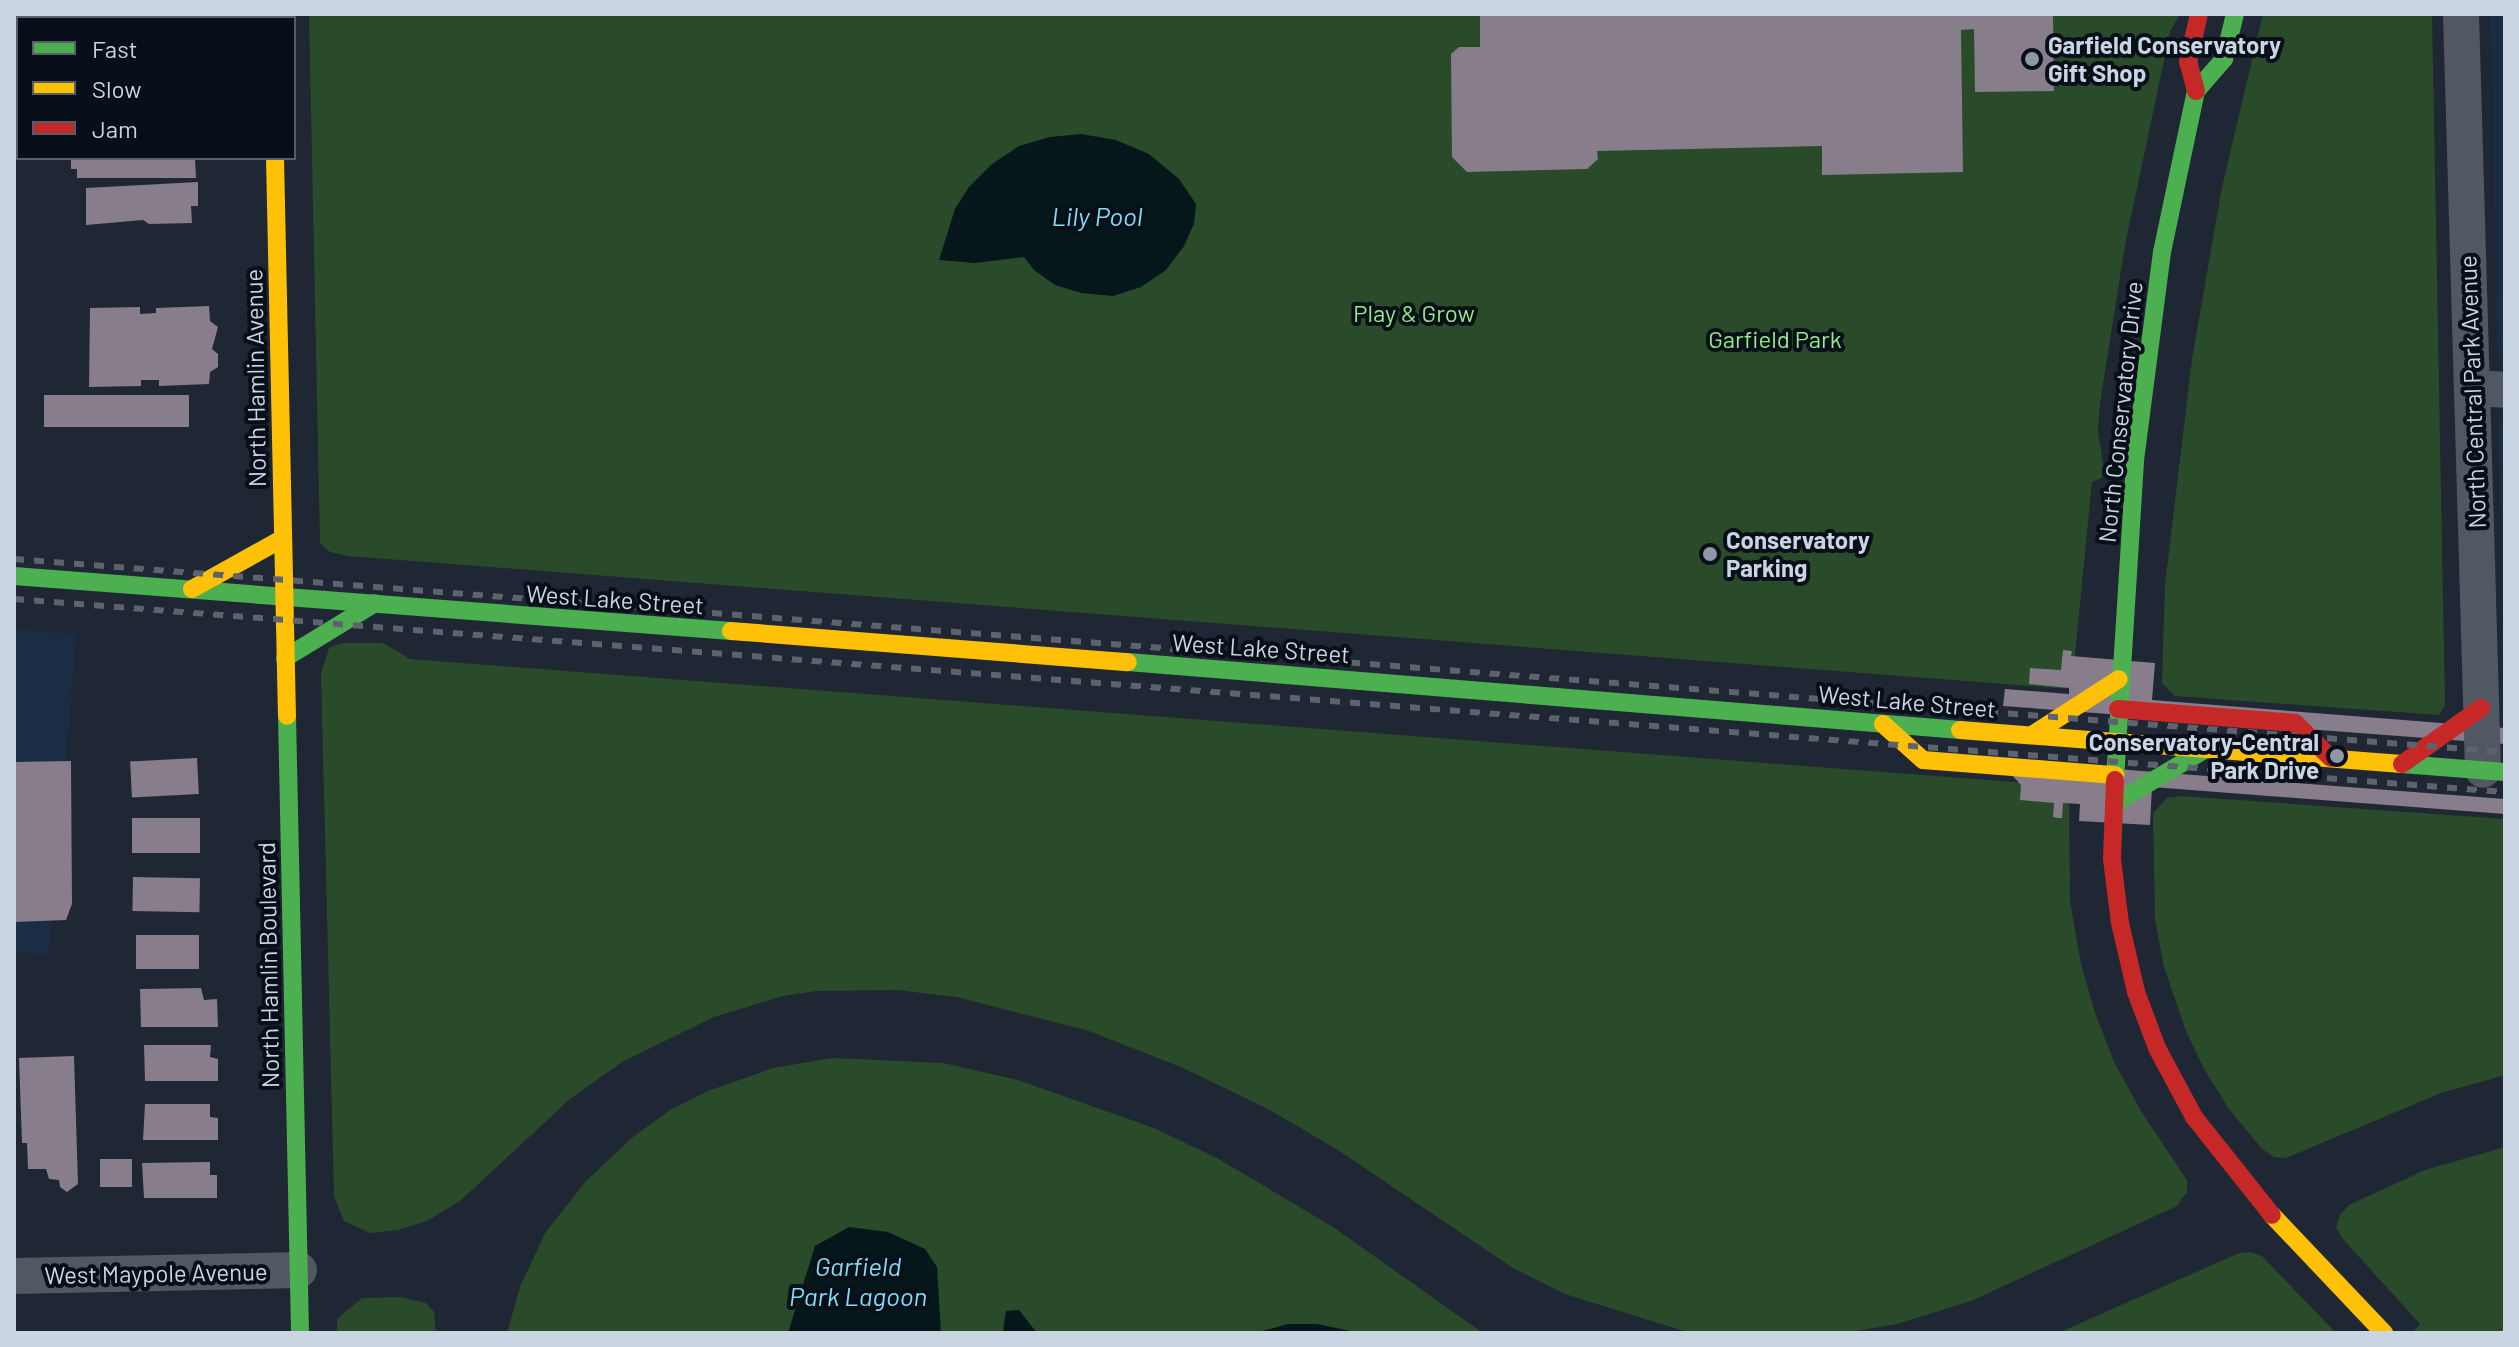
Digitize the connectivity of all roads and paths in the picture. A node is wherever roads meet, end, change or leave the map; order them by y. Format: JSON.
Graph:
{"nodes":[{"id":1,"x":2199,"y":14,"type":"edge"},
{"id":2,"x":2235,"y":14,"type":"edge"},
{"id":3,"x":2461,"y":14,"type":"edge"},
{"id":4,"x":2196,"y":91,"type":"junction"},
{"id":5,"x":275,"y":160,"type":"edge"},
{"id":6,"x":2488,"y":389,"type":"edge"},
{"id":7,"x":282,"y":539,"type":"junction"},
{"id":8,"x":283,"y":569,"type":"junction"},
{"id":9,"x":309,"y":571,"type":"dead end"},
{"id":10,"x":14,"y":576,"type":"edge"},
{"id":11,"x":192,"y":589,"type":"junction"},
{"id":12,"x":529,"y":595,"type":"dead end"},
{"id":13,"x":284,"y":596,"type":"junction"},
{"id":14,"x":375,"y":603,"type":"junction"},
{"id":15,"x":558,"y":619,"type":"junction"},
{"id":16,"x":285,"y":658,"type":"junction"},
{"id":17,"x":2119,"y":679,"type":"junction"},
{"id":18,"x":2481,"y":708,"type":"junction"},
{"id":19,"x":2118,"y":709,"type":"junction"},
{"id":20,"x":1883,"y":724,"type":"junction"},
{"id":21,"x":2032,"y":735,"type":"junction"},
{"id":22,"x":2117,"y":742,"type":"junction"},
{"id":23,"x":2206,"y":749,"type":"junction"},
{"id":24,"x":2331,"y":758,"type":"junction"},
{"id":25,"x":2402,"y":764,"type":"junction"},
{"id":26,"x":2494,"y":771,"type":"edge"},
{"id":27,"x":2115,"y":775,"type":"junction"},
{"id":28,"x":2115,"y":803,"type":"junction"},
{"id":29,"x":299,"y":1270,"type":"junction"},
{"id":30,"x":14,"y":1276,"type":"edge"},
{"id":31,"x":300,"y":1333,"type":"edge"},
{"id":32,"x":2384,"y":1333,"type":"edge"}],
"edges":[{"from":1,"to":4,"type":"main road","name":"North Conservatory Drive"},
{"from":2,"to":4,"type":"main road","name":"North Conservatory Drive"},
{"from":3,"to":6,"type":"street","name":"North Central Park Avenue"},
{"from":4,"to":17,"type":"main road","name":"North Conservatory Drive"},
{"from":5,"to":7,"type":"main road","name":"North Hamlin Avenue"},
{"from":6,"to":18,"type":"street","name":"North Central Park Avenue"},
{"from":7,"to":8,"type":"main road","name":"North Hamlin Avenue"},
{"from":7,"to":11,"type":"main road"},
{"from":8,"to":9,"type":"main road"},
{"from":8,"to":13,"type":"main road","name":"North Hamlin Avenue"},
{"from":10,"to":11,"type":"main road","name":"West Lake Street"},
{"from":11,"to":13,"type":"main road","name":"West Lake Street"},
{"from":12,"to":15,"type":"main road"},
{"from":13,"to":14,"type":"main road","name":"West Lake Street"},
{"from":13,"to":16,"type":"main road","name":"North Hamlin Boulevard"},
{"from":14,"to":15,"type":"main road","name":"West Lake Street"},
{"from":14,"to":16,"type":"main road"},
{"from":15,"to":20,"type":"main road","name":"West Lake Street"},
{"from":16,"to":29,"type":"main road","name":"North Hamlin Boulevard"},
{"from":17,"to":19,"type":"main road","name":"North Conservatory Drive"},
{"from":17,"to":21,"type":"main road"},
{"from":18,"to":25,"type":"main road"},
{"from":18,"to":26,"type":"street","name":"North Central Park Avenue"},
{"from":19,"to":22,"type":"main road","name":"North Conservatory Drive"},
{"from":19,"to":24,"type":"main road"},
{"from":20,"to":21,"type":"main road","name":"West Lake Street"},
{"from":20,"to":27,"type":"main road"},
{"from":21,"to":22,"type":"main road","name":"West Lake Street"},
{"from":22,"to":23,"type":"main road","name":"West Lake Street"},
{"from":22,"to":27,"type":"main road","name":"North Conservatory Drive"},
{"from":23,"to":24,"type":"main road","name":"West Lake Street"},
{"from":23,"to":28,"type":"main road"},
{"from":24,"to":25,"type":"main road","name":"West Lake Street"},
{"from":25,"to":26,"type":"main road","name":"West Lake Street"},
{"from":27,"to":28,"type":"main road","name":"North Conservatory Drive"},
{"from":28,"to":32,"type":"main road","name":"North Conservatory Drive"},
{"from":29,"to":30,"type":"street","name":"West Maypole Avenue"},
{"from":29,"to":31,"type":"main road","name":"North Hamlin Boulevard"}]}
